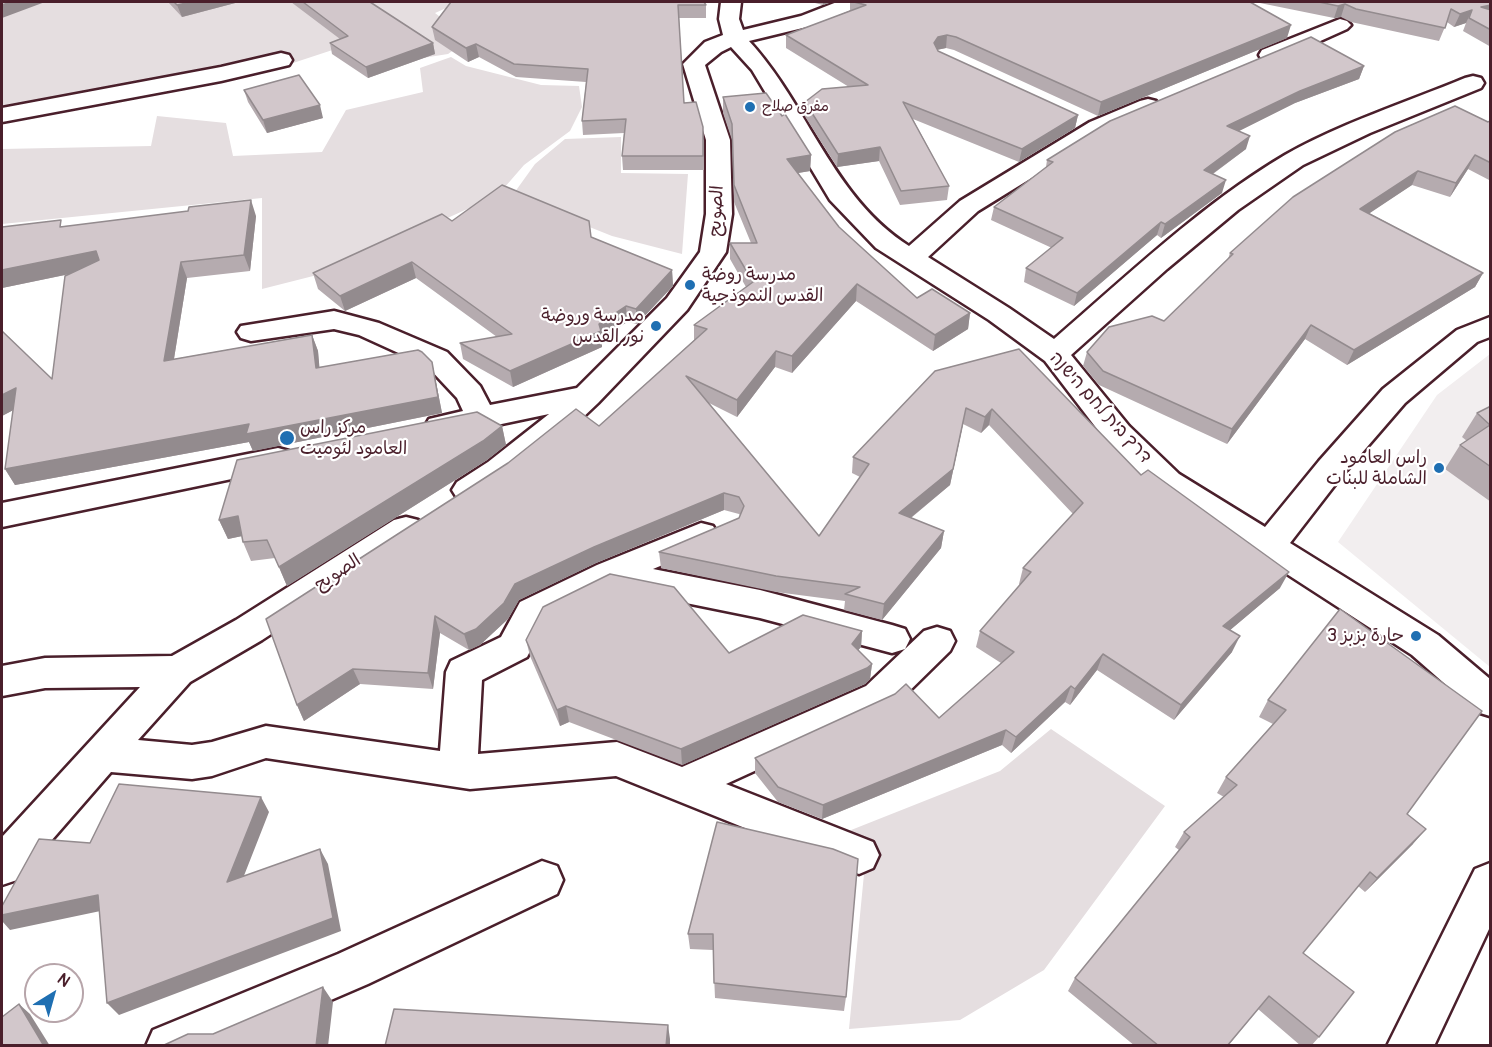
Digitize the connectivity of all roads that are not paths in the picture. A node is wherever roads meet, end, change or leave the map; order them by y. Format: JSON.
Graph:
{"nodes":[{"id":1,"x":731,"y":2,"type":"edge"},
{"id":2,"x":854,"y":2,"type":"edge"},
{"id":3,"x":1340,"y":25,"type":"edge"},
{"id":4,"x":735,"y":38,"type":"junction"},
{"id":5,"x":281,"y":60,"type":"dead end"},
{"id":6,"x":1252,"y":62,"type":"edge"},
{"id":7,"x":1473,"y":83,"type":"dead end"},
{"id":8,"x":1164,"y":99,"type":"edge"},
{"id":9,"x":2,"y":115,"type":"edge"},
{"id":10,"x":910,"y":258,"type":"junction"},
{"id":11,"x":1491,"y":326,"type":"edge"},
{"id":12,"x":250,"y":332,"type":"dead end"},
{"id":13,"x":1055,"y":354,"type":"junction"},
{"id":14,"x":588,"y":395,"type":"junction"},
{"id":15,"x":481,"y":417,"type":"junction"},
{"id":16,"x":411,"y":432,"type":"edge"},
{"id":17,"x":305,"y":453,"type":"edge"},
{"id":18,"x":2,"y":515,"type":"edge"},
{"id":19,"x":725,"y":525,"type":"edge"},
{"id":20,"x":1268,"y":547,"type":"junction"},
{"id":21,"x":609,"y":574,"type":"junction"},
{"id":22,"x":892,"y":639,"type":"dead end"},
{"id":23,"x":936,"y":641,"type":"dead end"},
{"id":24,"x":177,"y":671,"type":"junction"},
{"id":25,"x":2,"y":681,"type":"edge"},
{"id":26,"x":1491,"y":701,"type":"edge"},
{"id":27,"x":101,"y":754,"type":"junction"},
{"id":28,"x":458,"y":770,"type":"junction"},
{"id":29,"x":683,"y":785,"type":"junction"},
{"id":30,"x":859,"y":855,"type":"dead end"},
{"id":31,"x":2,"y":866,"type":"edge"},
{"id":32,"x":542,"y":880,"type":"dead end"},
{"id":33,"x":1491,"y":883,"type":"edge"},
{"id":34,"x":169,"y":1046,"type":"edge"},
{"id":35,"x":1410,"y":1046,"type":"edge"}],
"edges":[{"from":1,"to":4,"type":"street"},
{"from":2,"to":4,"type":"street"},
{"from":3,"to":6,"type":"street"},
{"from":4,"to":10,"type":"street","name":"דרך בית לחם הישנה"},
{"from":4,"to":14,"type":"street","name":"الصويح"},
{"from":5,"to":9,"type":"street"},
{"from":7,"to":13,"type":"street"},
{"from":8,"to":10,"type":"street"},
{"from":10,"to":13,"type":"street","name":"דרך בית לחם הישנה"},
{"from":11,"to":20,"type":"street"},
{"from":12,"to":15,"type":"street"},
{"from":13,"to":20,"type":"street","name":"דרך בית לחם הישנה"},
{"from":14,"to":15,"type":"street"},
{"from":14,"to":24,"type":"street","name":"الصويح"},
{"from":15,"to":16,"type":"street"},
{"from":17,"to":18,"type":"street"},
{"from":19,"to":21,"type":"street"},
{"from":20,"to":26,"type":"street","name":"דרך בית לחם הישנה"},
{"from":21,"to":22,"type":"street"},
{"from":21,"to":28,"type":"street"},
{"from":23,"to":29,"type":"street"},
{"from":24,"to":25,"type":"street"},
{"from":24,"to":27,"type":"street","name":"الصويح"},
{"from":27,"to":28,"type":"street"},
{"from":27,"to":31,"type":"street","name":"الصويح"},
{"from":28,"to":29,"type":"street"},
{"from":29,"to":30,"type":"street"},
{"from":32,"to":34,"type":"street"},
{"from":33,"to":35,"type":"street"}]}
